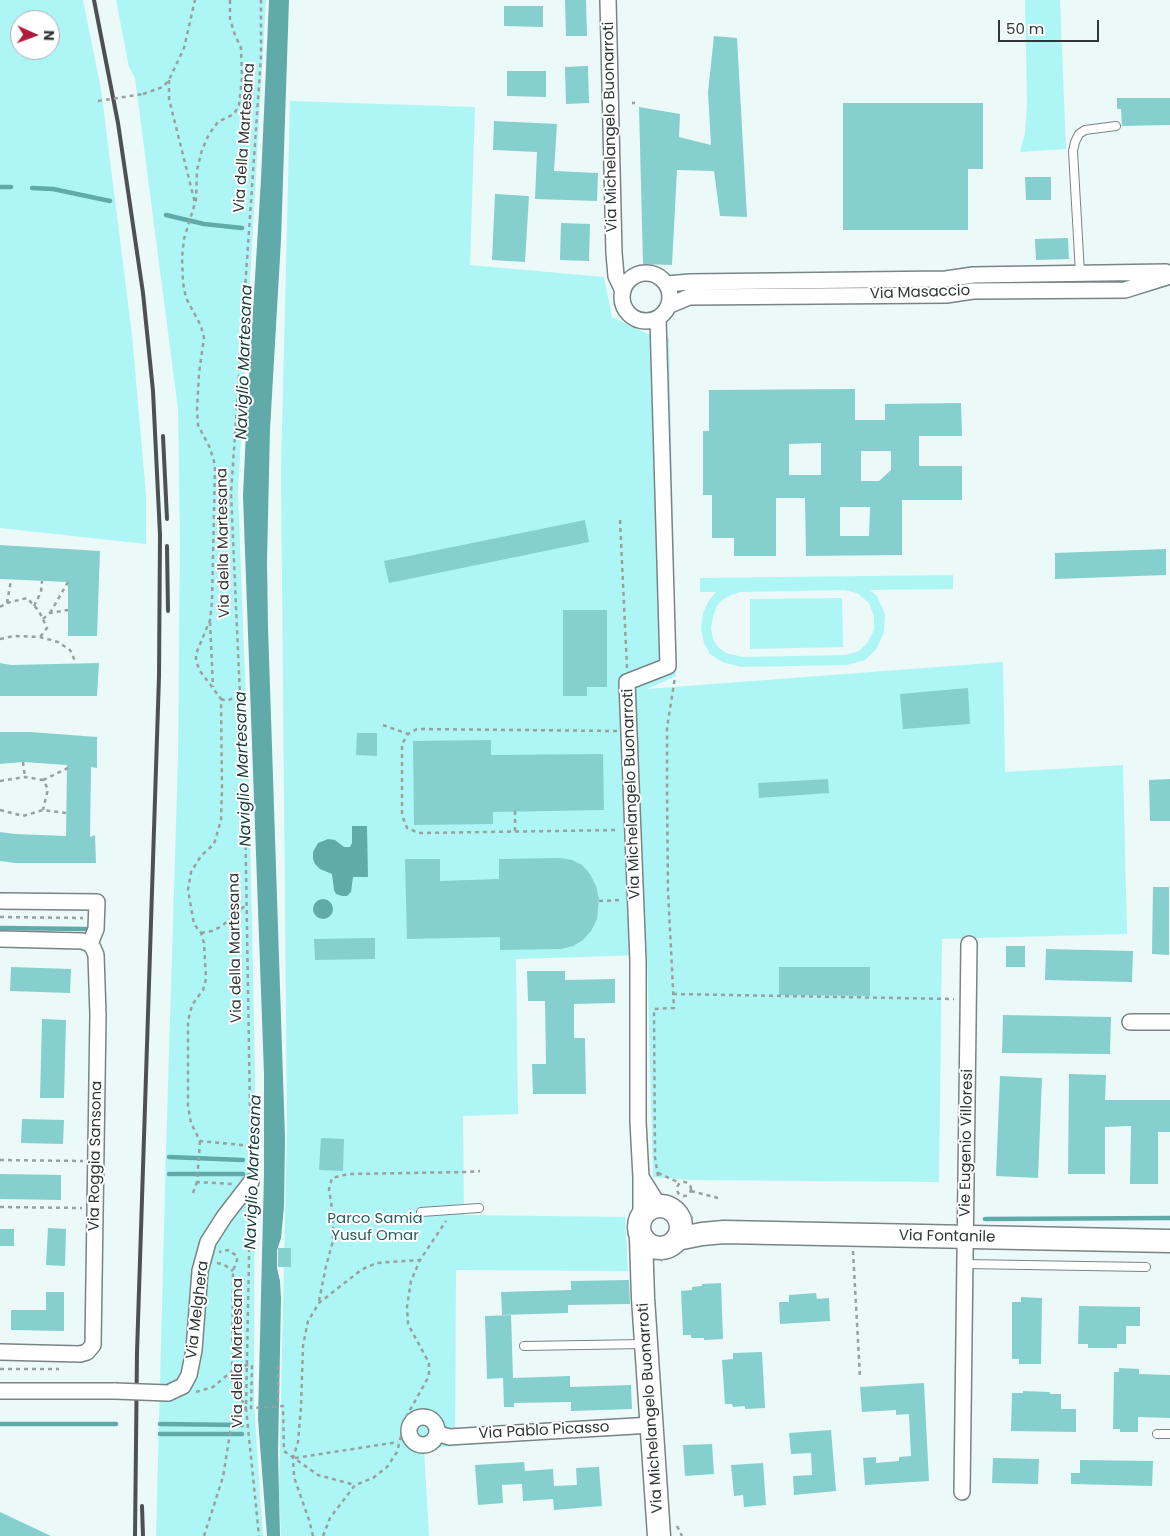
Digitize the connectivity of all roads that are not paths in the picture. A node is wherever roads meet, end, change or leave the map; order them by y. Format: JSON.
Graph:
{"nodes":[{"id":1,"x":608,"y":0,"type":"edge"},
{"id":2,"x":1116,"y":126,"type":"dead end"},
{"id":3,"x":614,"y":253,"type":"junction"},
{"id":4,"x":1170,"y":272,"type":"edge"},
{"id":5,"x":1080,"y":274,"type":"junction"},
{"id":6,"x":634,"y":276,"type":"junction"},
{"id":7,"x":1170,"y":276,"type":"edge"},
{"id":8,"x":667,"y":284,"type":"junction"},
{"id":9,"x":623,"y":292,"type":"junction"},
{"id":10,"x":670,"y":305,"type":"junction"},
{"id":11,"x":658,"y":318,"type":"junction"},
{"id":12,"x":0,"y":901,"type":"edge"},
{"id":13,"x":0,"y":939,"type":"edge"},
{"id":14,"x":970,"y":944,"type":"dead end"},
{"id":15,"x":93,"y":949,"type":"junction"},
{"id":16,"x":1130,"y":1022,"type":"dead end"},
{"id":17,"x":1170,"y":1022,"type":"edge"},
{"id":18,"x":641,"y":1177,"type":"junction"},
{"id":19,"x":249,"y":1185,"type":"road end"},
{"id":20,"x":479,"y":1208,"type":"dead end"},
{"id":21,"x":420,"y":1212,"type":"dead end"},
{"id":22,"x":666,"y":1221,"type":"junction"},
{"id":23,"x":966,"y":1238,"type":"junction"},
{"id":24,"x":1170,"y":1241,"type":"edge"},
{"id":25,"x":965,"y":1264,"type":"junction"},
{"id":26,"x":1146,"y":1266,"type":"dead end"},
{"id":27,"x":647,"y":1344,"type":"junction"},
{"id":28,"x":524,"y":1346,"type":"dead end"},
{"id":29,"x":0,"y":1352,"type":"edge"},
{"id":30,"x":0,"y":1391,"type":"edge"},
{"id":31,"x":652,"y":1425,"type":"junction"},
{"id":32,"x":1157,"y":1434,"type":"dead end"},
{"id":33,"x":1170,"y":1434,"type":"edge"},
{"id":34,"x":443,"y":1435,"type":"road end"},
{"id":35,"x":962,"y":1492,"type":"dead end"},
{"id":36,"x":659,"y":1536,"type":"edge"}],
"edges":[{"from":1,"to":3,"type":"street","name":"Via Michelangelo Buonarroti"},
{"from":2,"to":5,"type":"lane"},
{"from":3,"to":6,"type":"street","name":"Via Michelangelo Buonarroti"},
{"from":3,"to":9,"type":"street","name":"Via Michelangelo Buonarroti"},
{"from":4,"to":5,"type":"street","name":"Via Masaccio"},
{"from":5,"to":8,"type":"street","name":"Via Masaccio"},
{"from":6,"to":8,"type":"street"},
{"from":6,"to":9,"type":"street"},
{"from":7,"to":10,"type":"street","name":"Via Masaccio"},
{"from":8,"to":10,"type":"street"},
{"from":9,"to":11,"type":"street"},
{"from":10,"to":11,"type":"street","name":"Via Masaccio"},
{"from":11,"to":18,"type":"street","name":"Via Michelangelo Buonarroti"},
{"from":12,"to":15,"type":"street","name":"Via Roggia Sansona"},
{"from":13,"to":15,"type":"street"},
{"from":14,"to":23,"type":"street","name":"Vie Eugenio Villoresi"},
{"from":15,"to":29,"type":"street","name":"Via Roggia Sansona"},
{"from":16,"to":17,"type":"street"},
{"from":18,"to":22,"type":"street","name":"Via Michelangelo Buonarroti"},
{"from":18,"to":22,"type":"street","name":"Via Michelangelo Buonarroti"},
{"from":19,"to":30,"type":"street","name":"Via Melghera","bridge":true},
{"from":20,"to":21,"type":"lane"},
{"from":22,"to":23,"type":"street","name":"Via Fontanile"},
{"from":22,"to":27,"type":"street","name":"Via Michelangelo Buonarroti"},
{"from":23,"to":24,"type":"street","name":"Via Fontanile"},
{"from":23,"to":25,"type":"street","name":"Vie Eugenio Villoresi"},
{"from":25,"to":26,"type":"lane"},
{"from":25,"to":35,"type":"street","name":"Vie Eugenio Villoresi"},
{"from":27,"to":28,"type":"lane"},
{"from":27,"to":31,"type":"street","name":"Via Michelangelo Buonarroti"},
{"from":31,"to":34,"type":"street","name":"Via Pablo Picasso"},
{"from":31,"to":36,"type":"street","name":"Via Michelangelo Buonarroti"},
{"from":32,"to":33,"type":"lane"}]}
